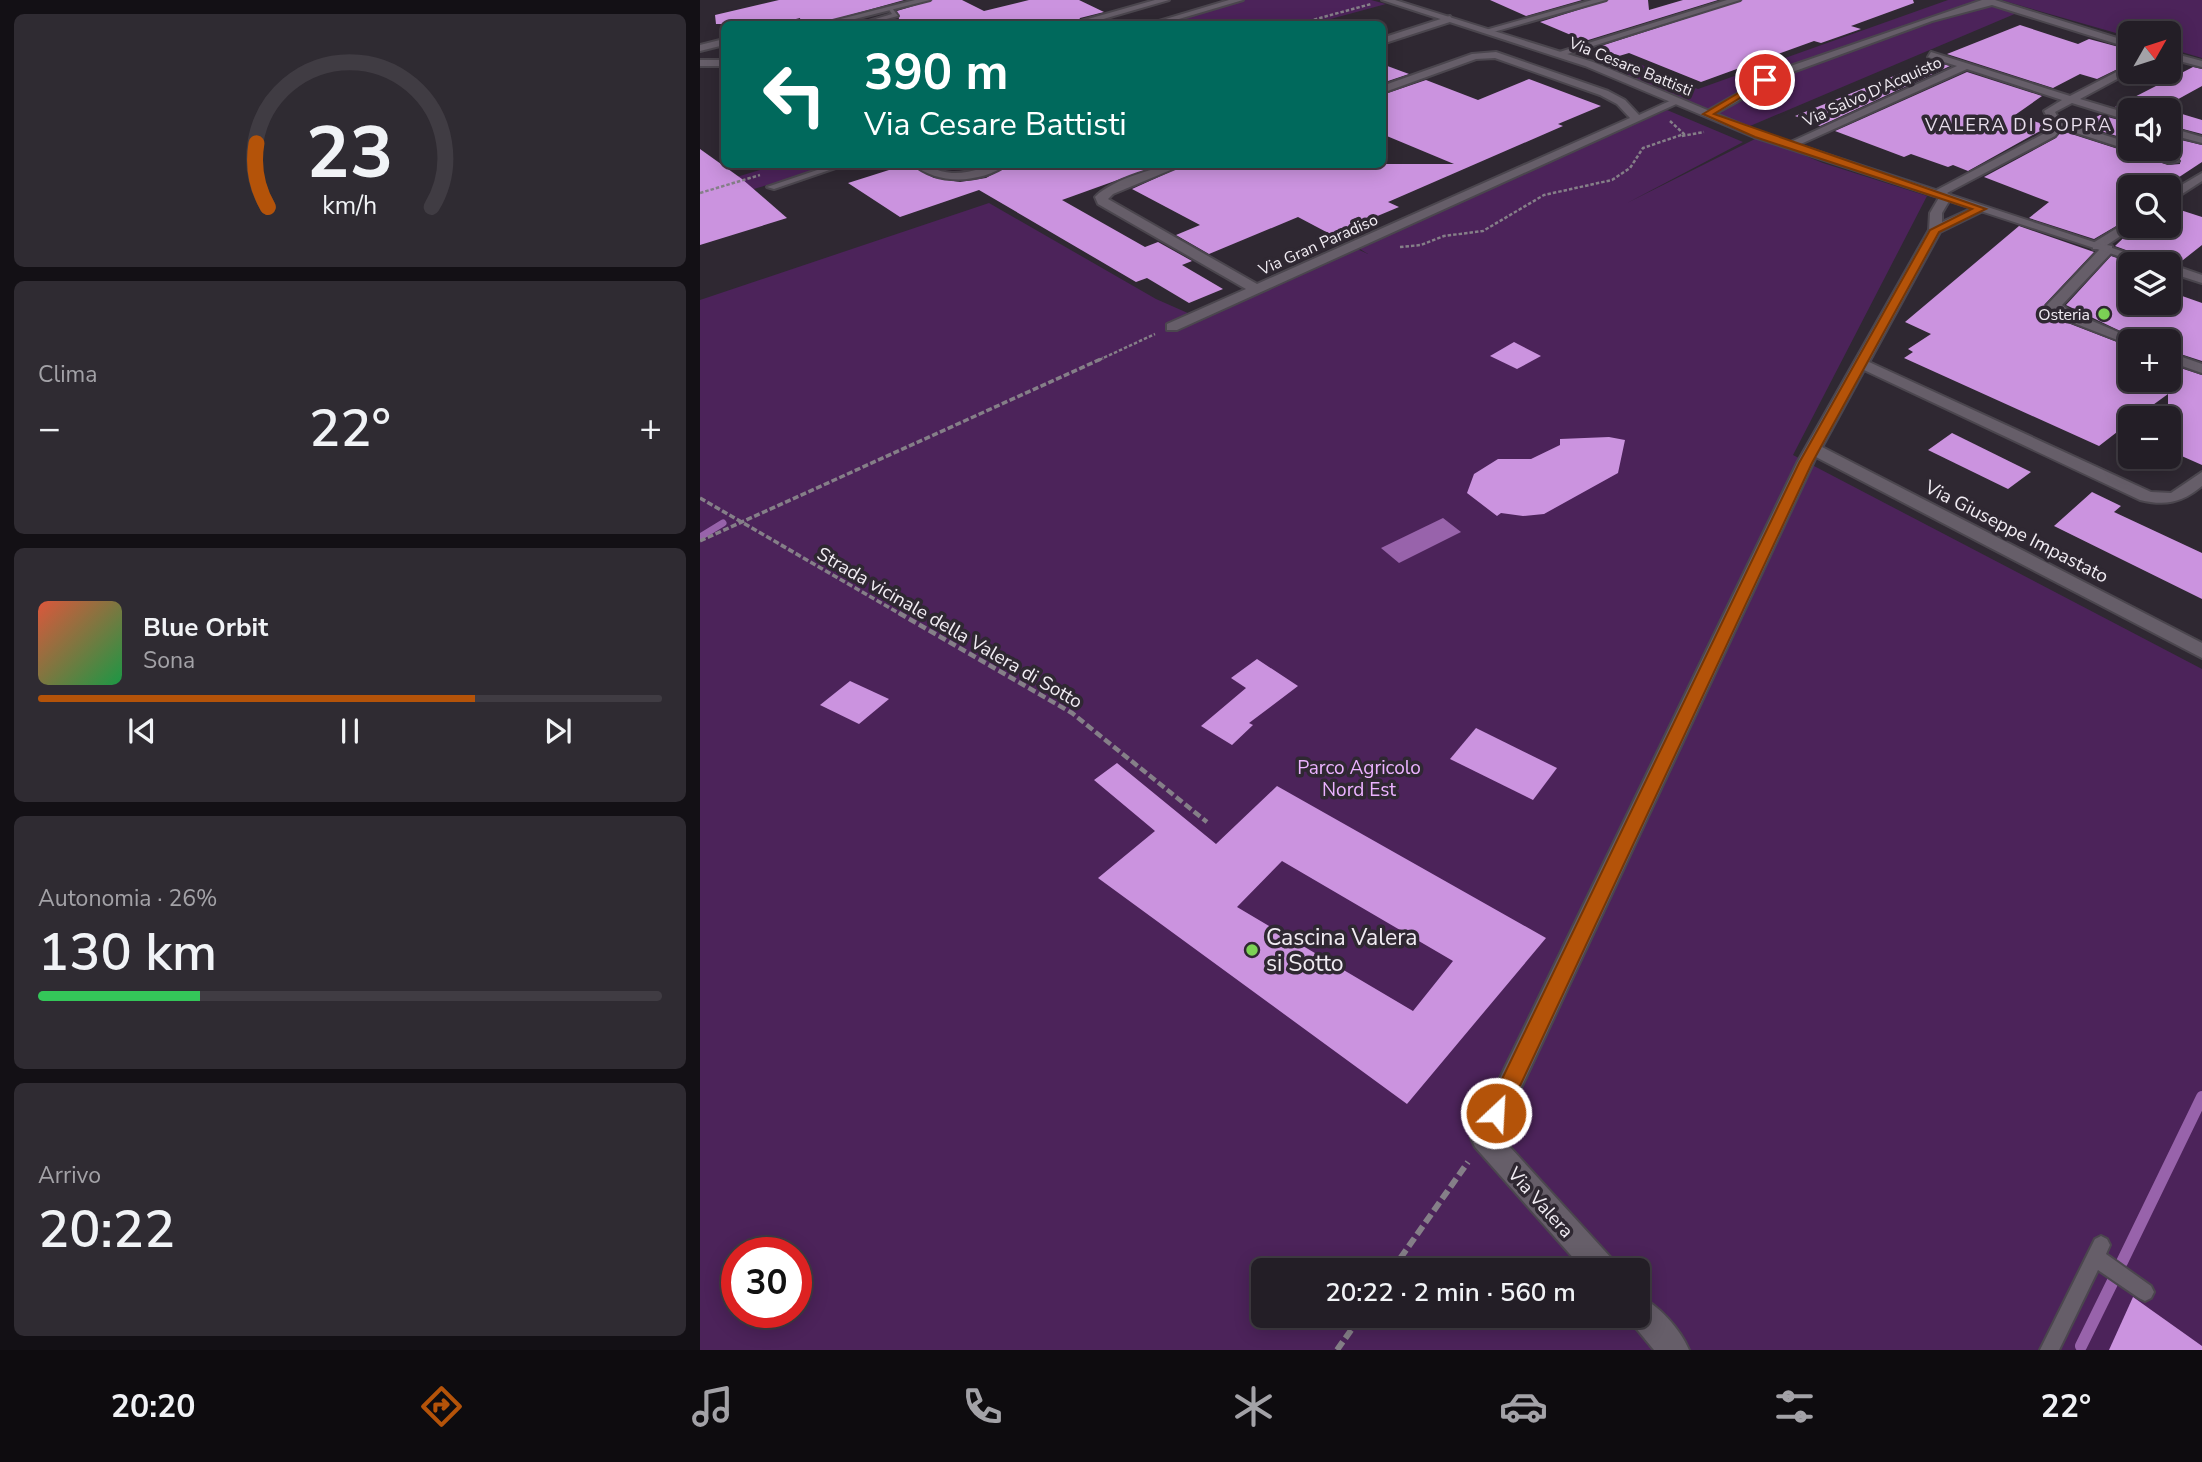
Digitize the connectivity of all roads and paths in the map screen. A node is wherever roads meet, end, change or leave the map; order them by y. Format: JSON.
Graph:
{"nodes":[{"id":1,"x":926,"y":0,"type":"edge"},
{"id":2,"x":1165,"y":0,"type":"edge"},
{"id":3,"x":1239,"y":0,"type":"edge"},
{"id":4,"x":1582,"y":0,"type":"edge"},
{"id":5,"x":1602,"y":0,"type":"edge"},
{"id":6,"x":1736,"y":0,"type":"edge"},
{"id":7,"x":1989,"y":1,"type":"edge"},
{"id":8,"x":1381,"y":2,"type":"edge"},
{"id":9,"x":890,"y":9,"type":"junction"},
{"id":10,"x":1450,"y":19,"type":"junction"},
{"id":11,"x":839,"y":21,"type":"edge"},
{"id":12,"x":873,"y":21,"type":"edge"},
{"id":13,"x":1086,"y":21,"type":"dead end"},
{"id":14,"x":1165,"y":21,"type":"edge"},
{"id":15,"x":1309,"y":21,"type":"edge"},
{"id":16,"x":1483,"y":29,"type":"junction"},
{"id":17,"x":700,"y":37,"type":"edge"},
{"id":18,"x":1386,"y":40,"type":"edge"},
{"id":19,"x":2118,"y":41,"type":"edge"},
{"id":20,"x":721,"y":42,"type":"edge"},
{"id":21,"x":712,"y":44,"type":"junction"},
{"id":22,"x":700,"y":48,"type":"edge"},
{"id":23,"x":1558,"y":54,"type":"junction"},
{"id":24,"x":1931,"y":55,"type":"dead end"},
{"id":25,"x":2181,"y":58,"type":"edge"},
{"id":26,"x":700,"y":63,"type":"edge"},
{"id":27,"x":721,"y":63,"type":"edge"},
{"id":28,"x":2202,"y":64,"type":"edge"},
{"id":29,"x":1966,"y":66,"type":"junction"},
{"id":30,"x":2118,"y":74,"type":"edge"},
{"id":31,"x":1386,"y":89,"type":"edge"},
{"id":32,"x":2069,"y":99,"type":"junction"},
{"id":33,"x":1678,"y":101,"type":"junction"},
{"id":34,"x":1651,"y":113,"type":"junction"},
{"id":35,"x":1707,"y":114,"type":"junction"},
{"id":36,"x":2118,"y":114,"type":"edge"},
{"id":37,"x":1637,"y":119,"type":"junction"},
{"id":38,"x":2055,"y":123,"type":"junction"},
{"id":39,"x":2181,"y":134,"type":"edge"},
{"id":40,"x":2202,"y":140,"type":"edge"},
{"id":41,"x":2118,"y":143,"type":"edge"},
{"id":42,"x":1790,"y":145,"type":"junction"},
{"id":43,"x":831,"y":168,"type":"edge"},
{"id":44,"x":924,"y":168,"type":"edge"},
{"id":45,"x":988,"y":168,"type":"edge"},
{"id":46,"x":1169,"y":168,"type":"edge"},
{"id":47,"x":760,"y":174,"type":"dead end"},
{"id":48,"x":2202,"y":177,"type":"edge"},
{"id":49,"x":771,"y":187,"type":"dead end"},
{"id":50,"x":2181,"y":191,"type":"edge"},
{"id":51,"x":700,"y":193,"type":"edge"},
{"id":52,"x":1941,"y":195,"type":"junction"},
{"id":53,"x":1981,"y":209,"type":"junction"},
{"id":54,"x":1935,"y":230,"type":"junction"},
{"id":55,"x":2118,"y":234,"type":"edge"},
{"id":56,"x":1399,"y":247,"type":"dead end"},
{"id":57,"x":2102,"y":247,"type":"junction"},
{"id":58,"x":2118,"y":252,"type":"edge"},
{"id":59,"x":2181,"y":272,"type":"edge"},
{"id":60,"x":2202,"y":279,"type":"edge"},
{"id":61,"x":1255,"y":289,"type":"junction"},
{"id":62,"x":1172,"y":327,"type":"joint"},
{"id":63,"x":2118,"y":335,"type":"edge"},
{"id":64,"x":2181,"y":361,"type":"edge"},
{"id":65,"x":1860,"y":363,"type":"junction"},
{"id":66,"x":2202,"y":369,"type":"edge"},
{"id":67,"x":1813,"y":449,"type":"junction"},
{"id":68,"x":2202,"y":477,"type":"edge"},
{"id":69,"x":700,"y":498,"type":"edge"},
{"id":70,"x":741,"y":522,"type":"junction"},
{"id":71,"x":700,"y":541,"type":"edge"},
{"id":72,"x":2202,"y":651,"type":"edge"},
{"id":73,"x":1207,"y":822,"type":"dead end"},
{"id":74,"x":1484,"y":1138,"type":"junction"},
{"id":75,"x":1400,"y":1258,"type":"edge"},
{"id":76,"x":1592,"y":1258,"type":"edge"},
{"id":77,"x":2144,"y":1292,"type":"dead end"},
{"id":78,"x":1650,"y":1323,"type":"edge"},
{"id":79,"x":1353,"y":1328,"type":"edge"},
{"id":80,"x":1337,"y":1350,"type":"edge"},
{"id":81,"x":1674,"y":1350,"type":"edge"},
{"id":82,"x":2049,"y":1350,"type":"edge"}],
"edges":[{"from":1,"to":9,"type":"street"},
{"from":2,"to":13,"type":"street"},
{"from":3,"to":14,"type":"street"},
{"from":4,"to":16,"type":"street"},
{"from":5,"to":16,"type":"street"},
{"from":6,"to":23,"type":"street"},
{"from":7,"to":19,"type":"street"},
{"from":7,"to":35,"type":"street"},
{"from":8,"to":10,"type":"street","name":"Via Cesare Battisti"},
{"from":8,"to":15,"type":"path"},
{"from":9,"to":11,"type":"street"},
{"from":9,"to":12,"type":"lane"},
{"from":10,"to":16,"type":"street","name":"Via Cesare Battisti"},
{"from":10,"to":18,"type":"street"},
{"from":16,"to":23,"type":"street","name":"Via Cesare Battisti"},
{"from":17,"to":21,"type":"street"},
{"from":20,"to":21,"type":"street"},
{"from":21,"to":22,"type":"street"},
{"from":23,"to":33,"type":"street","name":"Via Cesare Battisti"},
{"from":24,"to":29,"type":"street"},
{"from":25,"to":28,"type":"street"},
{"from":26,"to":27,"type":"street"},
{"from":29,"to":32,"type":"street"},
{"from":29,"to":42,"type":"street","name":"Via Salvo D'Acquisto"},
{"from":30,"to":32,"type":"street"},
{"from":31,"to":37,"type":"street"},
{"from":32,"to":36,"type":"street"},
{"from":32,"to":38,"type":"street"},
{"from":33,"to":34,"type":"street","name":"Via Gran Paradiso"},
{"from":33,"to":35,"type":"street","name":"Via Cesare Battisti"},
{"from":34,"to":37,"type":"street","name":"Via Gran Paradiso"},
{"from":34,"to":56,"type":"path"},
{"from":35,"to":42,"type":"street","name":"Via Cesare Battisti"},
{"from":37,"to":61,"type":"street","name":"Via Gran Paradiso"},
{"from":38,"to":41,"type":"street"},
{"from":38,"to":52,"type":"street"},
{"from":39,"to":40,"type":"street"},
{"from":42,"to":52,"type":"street","name":"Via Cesare Battisti"},
{"from":43,"to":49,"type":"lane"},
{"from":44,"to":45,"type":"street"},
{"from":46,"to":61,"type":"street","name":"Via Gran Paradiso"},
{"from":47,"to":51,"type":"path"},
{"from":48,"to":50,"type":"street"},
{"from":52,"to":53,"type":"street","name":"Via Cesare Battisti"},
{"from":52,"to":54,"type":"street"},
{"from":53,"to":54,"type":"street"},
{"from":53,"to":57,"type":"street","name":"Via Cesare Battisti"},
{"from":54,"to":65,"type":"street"},
{"from":55,"to":57,"type":"street"},
{"from":57,"to":58,"type":"street","name":"Via Cesare Battisti"},
{"from":57,"to":63,"type":"street"},
{"from":59,"to":60,"type":"street"},
{"from":61,"to":62,"type":"street"},
{"from":62,"to":70,"type":"path"},
{"from":64,"to":66,"type":"street"},
{"from":65,"to":67,"type":"street"},
{"from":65,"to":68,"type":"street"},
{"from":67,"to":72,"type":"street","name":"Via Giuseppe Impastato"},
{"from":67,"to":74,"type":"street"},
{"from":69,"to":70,"type":"path","name":"Strada vicinale della Valera di Sotto"},
{"from":70,"to":71,"type":"path"},
{"from":70,"to":73,"type":"path","name":"Strada vicinale della Valera di Sotto"},
{"from":74,"to":75,"type":"path"},
{"from":74,"to":76,"type":"street","name":"Via Valera"},
{"from":77,"to":82,"type":"lane"},
{"from":78,"to":81,"type":"street"},
{"from":79,"to":80,"type":"path"}]}
